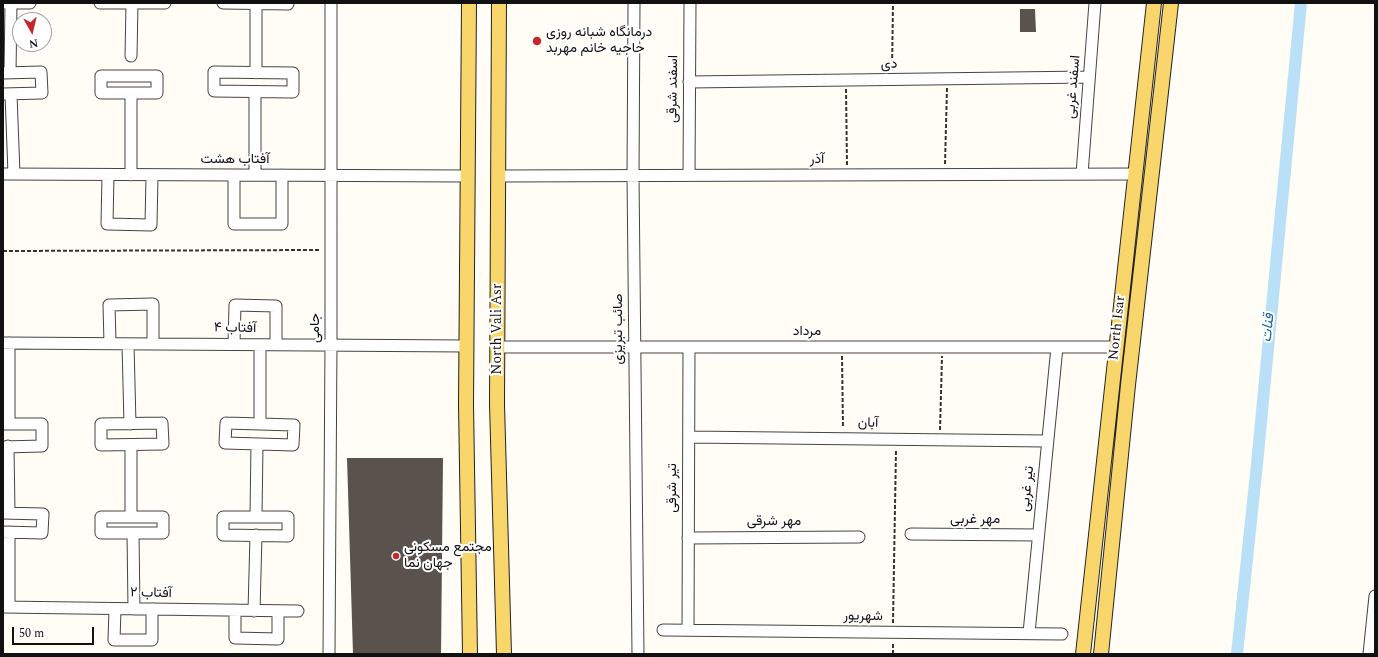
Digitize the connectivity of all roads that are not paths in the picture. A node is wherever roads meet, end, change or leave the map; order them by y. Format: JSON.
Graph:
{"nodes":[{"id":1,"x":3,"y":3,"type":"edge"},
{"id":2,"x":10,"y":3,"type":"edge"},
{"id":3,"x":30,"y":3,"type":"edge"},
{"id":4,"x":100,"y":3,"type":"edge"},
{"id":5,"x":132,"y":3,"type":"edge"},
{"id":6,"x":166,"y":3,"type":"edge"},
{"id":7,"x":223,"y":3,"type":"edge"},
{"id":8,"x":288,"y":3,"type":"edge"},
{"id":9,"x":331,"y":3,"type":"edge"},
{"id":10,"x":469,"y":3,"type":"edge"},
{"id":11,"x":499,"y":3,"type":"edge"},
{"id":12,"x":634,"y":3,"type":"edge"},
{"id":13,"x":690,"y":3,"type":"edge"},
{"id":14,"x":1095,"y":3,"type":"edge"},
{"id":15,"x":1154,"y":3,"type":"edge"},
{"id":16,"x":1171,"y":3,"type":"edge"},
{"id":17,"x":256,"y":4,"type":"edge"},
{"id":18,"x":131,"y":56,"type":"dead end"},
{"id":19,"x":6,"y":73,"type":"edge"},
{"id":20,"x":256,"y":73,"type":"junction"},
{"id":21,"x":1089,"y":77,"type":"junction"},
{"id":22,"x":689,"y":82,"type":"junction"},
{"id":23,"x":255,"y":92,"type":"junction"},
{"id":24,"x":130,"y":93,"type":"junction"},
{"id":25,"x":7,"y":94,"type":"edge"},
{"id":26,"x":9,"y":174,"type":"edge"},
{"id":27,"x":1082,"y":174,"type":"junction"},
{"id":28,"x":1136,"y":174,"type":"junction"},
{"id":29,"x":108,"y":175,"type":"junction"},
{"id":30,"x":131,"y":175,"type":"junction"},
{"id":31,"x":152,"y":175,"type":"junction"},
{"id":32,"x":234,"y":175,"type":"junction"},
{"id":33,"x":255,"y":175,"type":"junction"},
{"id":34,"x":282,"y":175,"type":"junction"},
{"id":35,"x":331,"y":175,"type":"junction"},
{"id":36,"x":689,"y":175,"type":"junction"},
{"id":37,"x":468,"y":176,"type":"junction"},
{"id":38,"x":498,"y":176,"type":"junction"},
{"id":39,"x":633,"y":176,"type":"junction"},
{"id":40,"x":1126,"y":264,"type":"junction"},
{"id":41,"x":1141,"y":266,"type":"junction"},
{"id":42,"x":6,"y":343,"type":"edge"},
{"id":43,"x":110,"y":344,"type":"junction"},
{"id":44,"x":128,"y":344,"type":"junction"},
{"id":45,"x":153,"y":344,"type":"junction"},
{"id":46,"x":234,"y":344,"type":"junction"},
{"id":47,"x":260,"y":345,"type":"junction"},
{"id":48,"x":276,"y":345,"type":"junction"},
{"id":49,"x":331,"y":345,"type":"junction"},
{"id":50,"x":467,"y":346,"type":"junction"},
{"id":51,"x":498,"y":347,"type":"junction"},
{"id":52,"x":634,"y":347,"type":"junction"},
{"id":53,"x":689,"y":347,"type":"junction"},
{"id":54,"x":1057,"y":347,"type":"junction"},
{"id":55,"x":1116,"y":347,"type":"junction"},
{"id":56,"x":6,"y":424,"type":"edge"},
{"id":57,"x":130,"y":424,"type":"junction"},
{"id":58,"x":260,"y":424,"type":"junction"},
{"id":59,"x":689,"y":437,"type":"junction"},
{"id":60,"x":1047,"y":442,"type":"junction"},
{"id":61,"x":258,"y":444,"type":"junction"},
{"id":62,"x":131,"y":445,"type":"junction"},
{"id":63,"x":6,"y":446,"type":"edge"},
{"id":64,"x":6,"y":513,"type":"edge"},
{"id":65,"x":256,"y":516,"type":"junction"},
{"id":66,"x":131,"y":517,"type":"junction"},
{"id":67,"x":6,"y":532,"type":"edge"},
{"id":68,"x":133,"y":533,"type":"junction"},
{"id":69,"x":911,"y":534,"type":"dead end"},
{"id":70,"x":256,"y":535,"type":"junction"},
{"id":71,"x":1038,"y":535,"type":"junction"},
{"id":72,"x":859,"y":537,"type":"dead end"},
{"id":73,"x":688,"y":538,"type":"junction"},
{"id":74,"x":1375,"y":596,"type":"edge"},
{"id":75,"x":6,"y":607,"type":"edge"},
{"id":76,"x":115,"y":609,"type":"junction"},
{"id":77,"x":134,"y":609,"type":"junction"},
{"id":78,"x":152,"y":609,"type":"junction"},
{"id":79,"x":235,"y":610,"type":"junction"},
{"id":80,"x":254,"y":611,"type":"junction"},
{"id":81,"x":278,"y":611,"type":"junction"},
{"id":82,"x":298,"y":611,"type":"dead end"},
{"id":83,"x":1374,"y":611,"type":"edge"},
{"id":84,"x":663,"y":630,"type":"dead end"},
{"id":85,"x":688,"y":630,"type":"junction"},
{"id":86,"x":1029,"y":633,"type":"junction"},
{"id":87,"x":1062,"y":634,"type":"dead end"},
{"id":88,"x":329,"y":654,"type":"edge"},
{"id":89,"x":470,"y":654,"type":"edge"},
{"id":90,"x":504,"y":654,"type":"edge"},
{"id":91,"x":638,"y":654,"type":"edge"},
{"id":92,"x":1083,"y":654,"type":"edge"},
{"id":93,"x":1101,"y":654,"type":"edge"},
{"id":94,"x":1368,"y":654,"type":"edge"}],
"edges":[{"from":1,"to":2,"type":"street"},
{"from":2,"to":3,"type":"street"},
{"from":2,"to":19,"type":"street"},
{"from":4,"to":5,"type":"street"},
{"from":5,"to":6,"type":"street"},
{"from":5,"to":18,"type":"street"},
{"from":7,"to":17,"type":"street"},
{"from":8,"to":17,"type":"street"},
{"from":9,"to":35,"type":"street","name":"جامی"},
{"from":10,"to":37,"type":"main road"},
{"from":11,"to":38,"type":"main road","name":"North Vali Asr"},
{"from":12,"to":39,"type":"street","name":"صائب تبریزی"},
{"from":13,"to":22,"type":"street","name":"اسفند شرقی"},
{"from":14,"to":21,"type":"street","name":"اسفند غربی"},
{"from":15,"to":28,"type":"main road","name":"North Isar"},
{"from":16,"to":41,"type":"main road","name":"North Isar"},
{"from":17,"to":20,"type":"street"},
{"from":19,"to":25,"type":"street"},
{"from":20,"to":23,"type":"street"},
{"from":20,"to":23,"type":"street"},
{"from":21,"to":22,"type":"street","name":"دی"},
{"from":21,"to":27,"type":"street","name":"اسفند غربی"},
{"from":22,"to":36,"type":"street","name":"اسفند شرقی"},
{"from":23,"to":33,"type":"street"},
{"from":24,"to":24,"type":"street"},
{"from":24,"to":30,"type":"street"},
{"from":25,"to":26,"type":"street"},
{"from":26,"to":29,"type":"street","name":"آفتاب هشت"},
{"from":27,"to":28,"type":"street","name":"آذر"},
{"from":27,"to":36,"type":"street","name":"آذر"},
{"from":28,"to":40,"type":"main road","name":"North Isar"},
{"from":29,"to":30,"type":"street","name":"آفتاب هشت"},
{"from":29,"to":31,"type":"street"},
{"from":30,"to":31,"type":"street","name":"آفتاب هشت"},
{"from":31,"to":32,"type":"street","name":"آفتاب هشت"},
{"from":32,"to":33,"type":"street","name":"آفتاب هشت"},
{"from":32,"to":34,"type":"street"},
{"from":33,"to":34,"type":"street","name":"آفتاب هشت"},
{"from":34,"to":35,"type":"street","name":"آفتاب هشت"},
{"from":35,"to":37,"type":"street","name":"آفتاب هشت"},
{"from":35,"to":49,"type":"street","name":"جامی"},
{"from":36,"to":39,"type":"street","name":"آذر"},
{"from":37,"to":50,"type":"main road"},
{"from":38,"to":39,"type":"street","name":"آذر"},
{"from":38,"to":51,"type":"main road","name":"North Vali Asr"},
{"from":39,"to":52,"type":"street","name":"صائب تبریزی"},
{"from":40,"to":41,"type":"main road"},
{"from":40,"to":55,"type":"main road","name":"North Isar"},
{"from":41,"to":93,"type":"main road","name":"North Isar"},
{"from":42,"to":43,"type":"street","name":"آفتاب ۴"},
{"from":42,"to":56,"type":"street"},
{"from":43,"to":44,"type":"street","name":"آفتاب ۴"},
{"from":43,"to":45,"type":"street"},
{"from":44,"to":45,"type":"street","name":"آفتاب ۴"},
{"from":44,"to":57,"type":"street"},
{"from":45,"to":46,"type":"street","name":"آفتاب ۴"},
{"from":46,"to":47,"type":"street","name":"آفتاب ۴"},
{"from":46,"to":48,"type":"street"},
{"from":47,"to":48,"type":"street","name":"آفتاب ۴"},
{"from":47,"to":58,"type":"street"},
{"from":48,"to":49,"type":"street","name":"آفتاب ۴"},
{"from":49,"to":50,"type":"street","name":"آفتاب ۴"},
{"from":49,"to":88,"type":"street","name":"جامی"},
{"from":50,"to":89,"type":"main road"},
{"from":51,"to":52,"type":"street","name":"مرداد"},
{"from":51,"to":90,"type":"main road","name":"North Vali Asr"},
{"from":52,"to":53,"type":"street","name":"مرداد"},
{"from":52,"to":91,"type":"street","name":"صائب تبریزی"},
{"from":53,"to":54,"type":"street","name":"مرداد"},
{"from":53,"to":59,"type":"street","name":"تیر شرقی"},
{"from":54,"to":55,"type":"street","name":"مرداد"},
{"from":54,"to":60,"type":"street","name":"تیر غربی"},
{"from":55,"to":92,"type":"main road","name":"North Isar"},
{"from":56,"to":63,"type":"street"},
{"from":57,"to":62,"type":"street"},
{"from":57,"to":62,"type":"street"},
{"from":58,"to":61,"type":"street"},
{"from":58,"to":61,"type":"street"},
{"from":59,"to":60,"type":"street","name":"آبان"},
{"from":59,"to":73,"type":"street","name":"تیر شرقی"},
{"from":60,"to":71,"type":"street","name":"تیر غربی"},
{"from":61,"to":65,"type":"street"},
{"from":62,"to":66,"type":"street"},
{"from":63,"to":64,"type":"street"},
{"from":64,"to":67,"type":"street"},
{"from":65,"to":70,"type":"street"},
{"from":65,"to":70,"type":"street"},
{"from":66,"to":68,"type":"street"},
{"from":66,"to":68,"type":"street"},
{"from":67,"to":75,"type":"street"},
{"from":68,"to":77,"type":"street"},
{"from":69,"to":71,"type":"street","name":"مهر غربی"},
{"from":70,"to":80,"type":"street"},
{"from":71,"to":86,"type":"street","name":"تیر غربی"},
{"from":72,"to":73,"type":"street","name":"مهر شرقی"},
{"from":73,"to":85,"type":"street","name":"تیر شرقی"},
{"from":74,"to":83,"type":"street"},
{"from":75,"to":76,"type":"street","name":"آفتاب ۲"},
{"from":76,"to":77,"type":"street","name":"آفتاب ۲"},
{"from":76,"to":78,"type":"street"},
{"from":77,"to":78,"type":"street","name":"آفتاب ۲"},
{"from":78,"to":79,"type":"street","name":"آفتاب ۲"},
{"from":79,"to":80,"type":"street","name":"آفتاب ۲"},
{"from":79,"to":81,"type":"street"},
{"from":80,"to":81,"type":"street","name":"آفتاب ۲"},
{"from":81,"to":82,"type":"street","name":"آفتاب ۲"},
{"from":83,"to":94,"type":"street"},
{"from":84,"to":85,"type":"street","name":"شهریور"},
{"from":85,"to":86,"type":"street","name":"شهریور"},
{"from":86,"to":87,"type":"street","name":"شهریور"}]}
